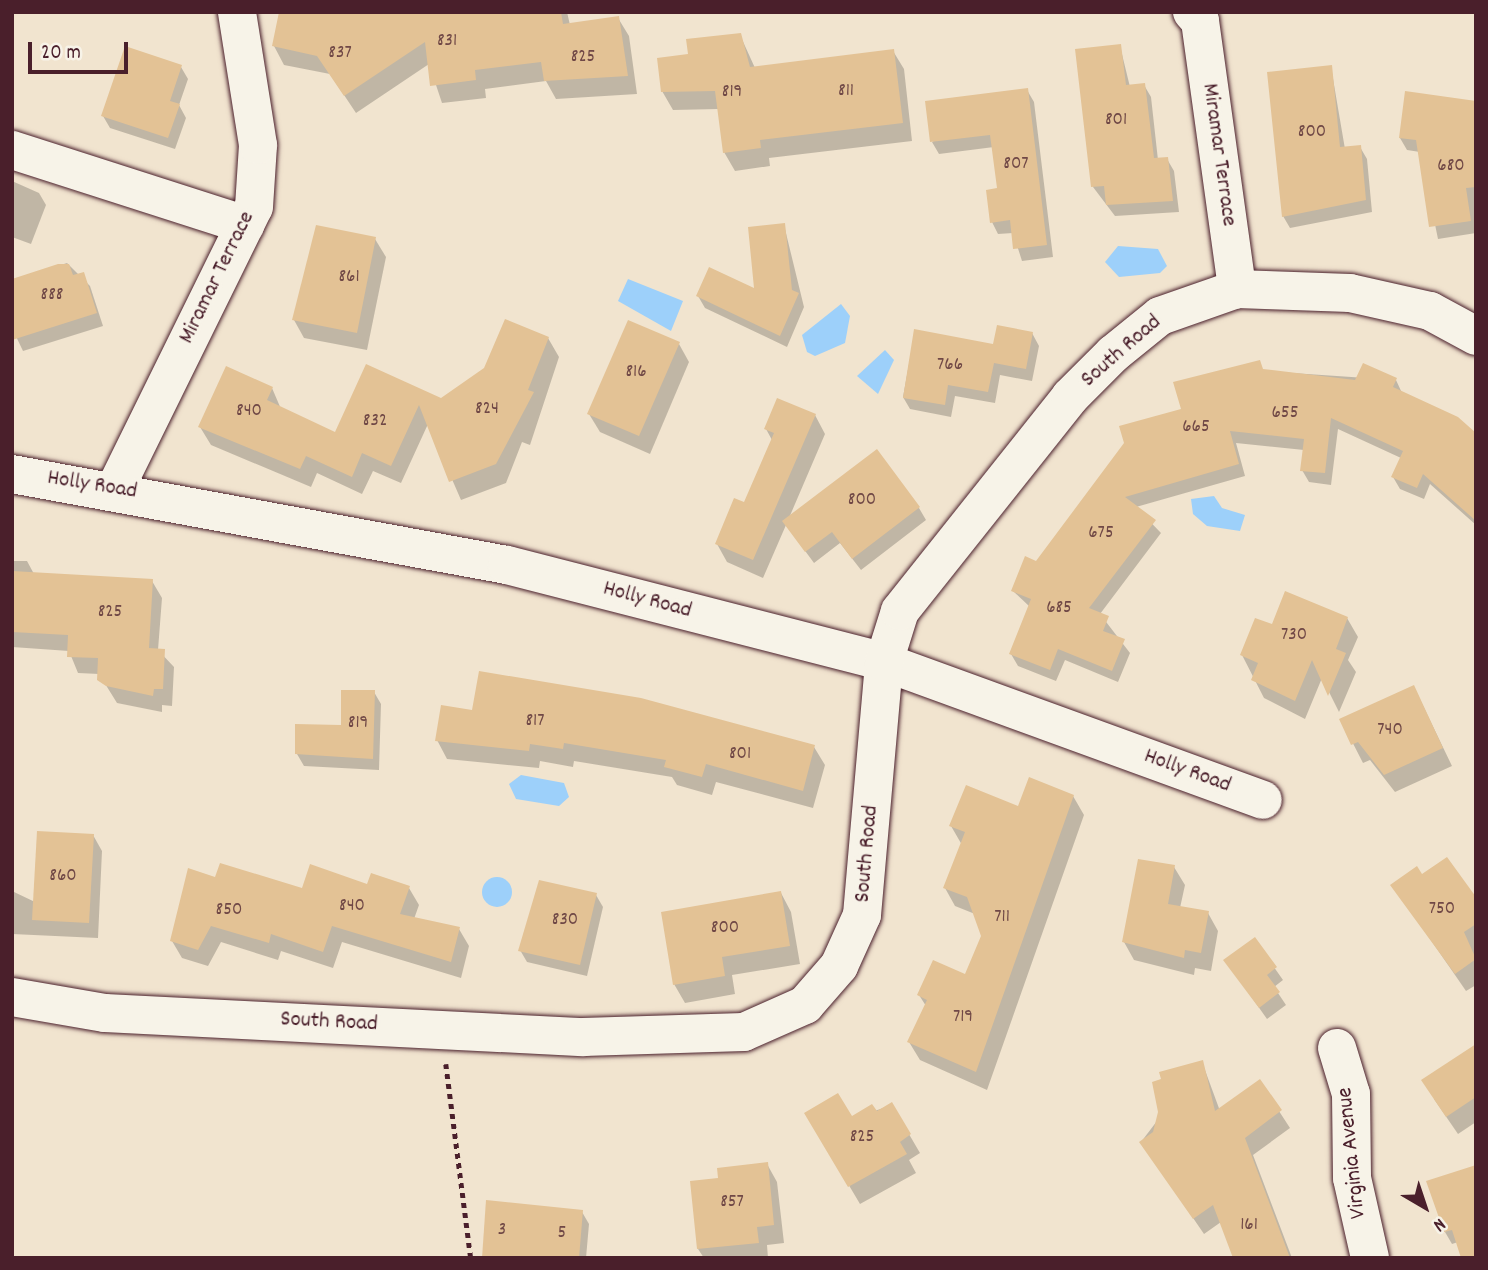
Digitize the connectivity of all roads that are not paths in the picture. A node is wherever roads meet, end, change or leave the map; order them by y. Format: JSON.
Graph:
{"nodes":[{"id":1,"x":237,"y":12,"type":"edge"},
{"id":2,"x":1197,"y":15,"type":"edge"},
{"id":3,"x":12,"y":150,"type":"edge"},
{"id":4,"x":245,"y":225,"type":"junction"},
{"id":5,"x":1237,"y":289,"type":"junction"},
{"id":6,"x":1476,"y":336,"type":"edge"},
{"id":7,"x":12,"y":474,"type":"edge"},
{"id":8,"x":115,"y":489,"type":"junction"},
{"id":9,"x":884,"y":662,"type":"junction"},
{"id":10,"x":1264,"y":800,"type":"dead end"},
{"id":11,"x":12,"y":997,"type":"edge"},
{"id":12,"x":1338,"y":1048,"type":"dead end"},
{"id":13,"x":1370,"y":1258,"type":"edge"}],
"edges":[{"from":1,"to":4,"type":"street","name":"Miramar Terrace"},
{"from":2,"to":5,"type":"street","name":"Miramar Terrace"},
{"from":3,"to":4,"type":"street"},
{"from":4,"to":8,"type":"street","name":"Miramar Terrace"},
{"from":5,"to":6,"type":"street","name":"South Road"},
{"from":5,"to":9,"type":"street","name":"South Road"},
{"from":7,"to":8,"type":"street","name":"Holly Road"},
{"from":8,"to":9,"type":"street","name":"Holly Road"},
{"from":9,"to":10,"type":"street","name":"Holly Road"},
{"from":9,"to":11,"type":"street","name":"South Road"},
{"from":12,"to":13,"type":"street","name":"Virginia Avenue"}]}
